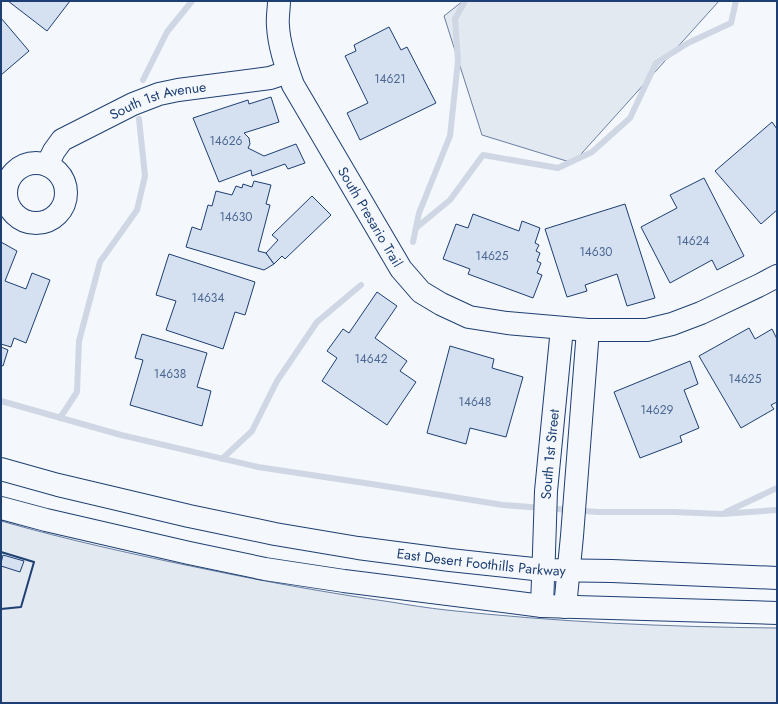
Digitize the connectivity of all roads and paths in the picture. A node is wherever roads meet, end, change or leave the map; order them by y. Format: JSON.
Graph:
{"nodes":[{"id":1,"x":279,"y":1,"type":"edge"},
{"id":2,"x":288,"y":72,"type":"junction"},
{"id":3,"x":47,"y":165,"type":"dead end"},
{"id":4,"x":777,"y":276,"type":"edge"},
{"id":5,"x":562,"y":328,"type":"junction"},
{"id":6,"x":588,"y":330,"type":"junction"},
{"id":7,"x":1,"y":469,"type":"edge"},
{"id":8,"x":1,"y":508,"type":"edge"},
{"id":9,"x":543,"y":570,"type":"junction"},
{"id":10,"x":568,"y":571,"type":"junction"},
{"id":11,"x":777,"y":578,"type":"edge"},
{"id":12,"x":542,"y":606,"type":"junction"},
{"id":13,"x":565,"y":607,"type":"junction"},
{"id":14,"x":777,"y":613,"type":"edge"}],
"edges":[{"from":1,"to":2,"type":"street","name":"South Presario Trail"},
{"from":2,"to":3,"type":"street","name":"South 1st Avenue"},
{"from":2,"to":5,"type":"street","name":"South Presario Trail"},
{"from":4,"to":6,"type":"street"},
{"from":5,"to":6,"type":"street"},
{"from":5,"to":9,"type":"street","name":"South 1st Street"},
{"from":6,"to":10,"type":"street","name":"South 1st Street"},
{"from":7,"to":9,"type":"street","name":"East Desert Foothills Parkway"},
{"from":8,"to":12,"type":"street"},
{"from":9,"to":10,"type":"street","name":"East Desert Foothills Parkway"},
{"from":9,"to":12,"type":"street","name":"South 1st Street"},
{"from":10,"to":11,"type":"street","name":"East Desert Foothills Parkway"},
{"from":10,"to":13,"type":"street","name":"South 1st Street"},
{"from":12,"to":13,"type":"street"},
{"from":13,"to":14,"type":"street"}]}
